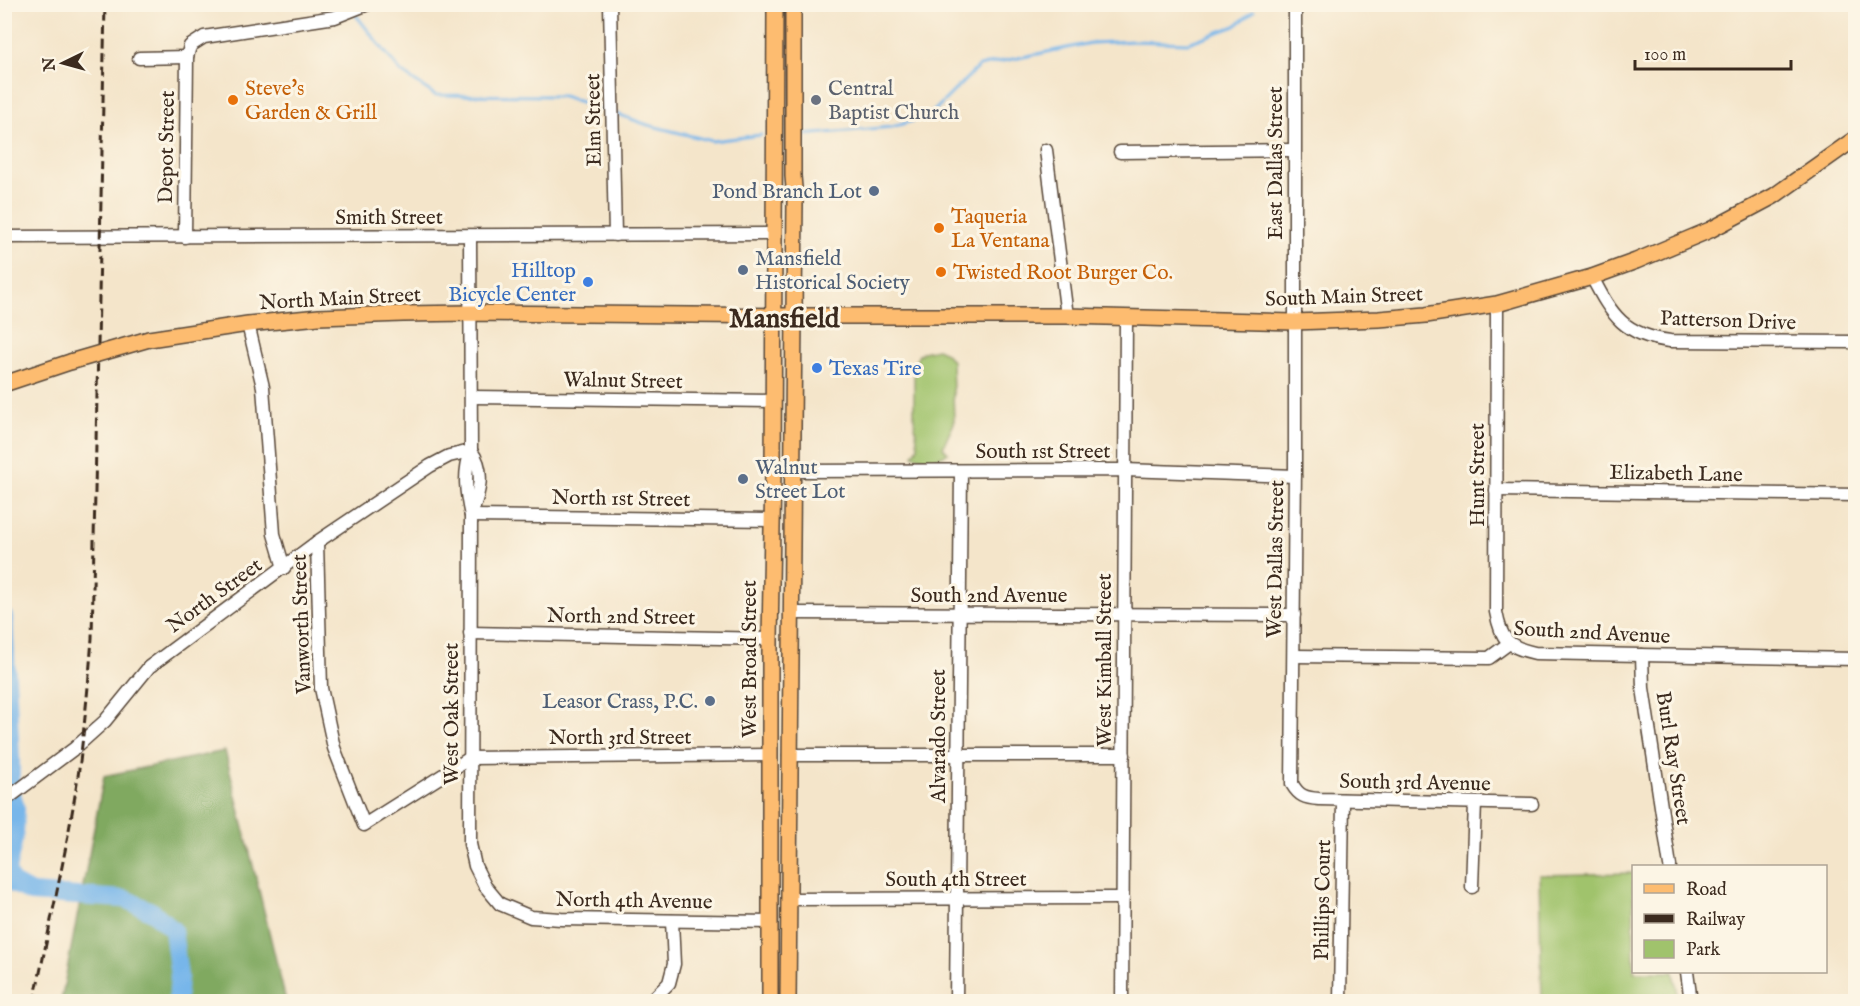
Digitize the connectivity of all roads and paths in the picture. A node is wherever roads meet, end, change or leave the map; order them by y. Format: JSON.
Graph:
{"nodes":[{"id":1,"x":368,"y":4,"type":"edge"},
{"id":2,"x":610,"y":4,"type":"edge"},
{"id":3,"x":775,"y":4,"type":"edge"},
{"id":4,"x":794,"y":4,"type":"edge"},
{"id":5,"x":1295,"y":4,"type":"edge"},
{"id":6,"x":187,"y":57,"type":"junction"},
{"id":7,"x":139,"y":58,"type":"dead end"},
{"id":8,"x":775,"y":100,"type":"junction"},
{"id":9,"x":793,"y":100,"type":"junction"},
{"id":10,"x":1856,"y":138,"type":"edge"},
{"id":11,"x":1046,"y":150,"type":"dead end"},
{"id":12,"x":1294,"y":150,"type":"junction"},
{"id":13,"x":1120,"y":152,"type":"dead end"},
{"id":14,"x":775,"y":176,"type":"junction"},
{"id":15,"x":793,"y":176,"type":"junction"},
{"id":16,"x":774,"y":234,"type":"junction"},
{"id":17,"x":615,"y":235,"type":"junction"},
{"id":18,"x":470,"y":236,"type":"junction"},
{"id":19,"x":4,"y":237,"type":"edge"},
{"id":20,"x":185,"y":237,"type":"junction"},
{"id":21,"x":1592,"y":277,"type":"junction"},
{"id":22,"x":1497,"y":304,"type":"junction"},
{"id":23,"x":471,"y":313,"type":"junction"},
{"id":24,"x":774,"y":316,"type":"junction"},
{"id":25,"x":794,"y":316,"type":"junction"},
{"id":26,"x":1067,"y":316,"type":"junction"},
{"id":27,"x":1126,"y":318,"type":"junction"},
{"id":28,"x":1294,"y":322,"type":"junction"},
{"id":29,"x":248,"y":324,"type":"junction"},
{"id":30,"x":1856,"y":342,"type":"edge"},
{"id":31,"x":4,"y":384,"type":"edge"},
{"id":32,"x":471,"y":397,"type":"junction"},
{"id":33,"x":774,"y":402,"type":"junction"},
{"id":34,"x":471,"y":451,"type":"junction"},
{"id":35,"x":1125,"y":470,"type":"junction"},
{"id":36,"x":792,"y":471,"type":"junction"},
{"id":37,"x":961,"y":471,"type":"junction"},
{"id":38,"x":773,"y":472,"type":"junction"},
{"id":39,"x":1295,"y":476,"type":"junction"},
{"id":40,"x":1496,"y":490,"type":"junction"},
{"id":41,"x":1856,"y":495,"type":"edge"},
{"id":42,"x":471,"y":516,"type":"junction"},
{"id":43,"x":771,"y":520,"type":"junction"},
{"id":44,"x":317,"y":542,"type":"junction"},
{"id":45,"x":284,"y":568,"type":"junction"},
{"id":46,"x":791,"y":613,"type":"junction"},
{"id":47,"x":959,"y":613,"type":"junction"},
{"id":48,"x":1294,"y":615,"type":"junction"},
{"id":49,"x":1123,"y":616,"type":"junction"},
{"id":50,"x":470,"y":633,"type":"junction"},
{"id":51,"x":770,"y":639,"type":"junction"},
{"id":52,"x":1508,"y":644,"type":"junction"},
{"id":53,"x":1642,"y":655,"type":"junction"},
{"id":54,"x":1294,"y":656,"type":"junction"},
{"id":55,"x":1856,"y":659,"type":"edge"},
{"id":56,"x":770,"y":755,"type":"junction"},
{"id":57,"x":789,"y":755,"type":"junction"},
{"id":58,"x":958,"y":755,"type":"junction"},
{"id":59,"x":1124,"y":755,"type":"junction"},
{"id":60,"x":470,"y":758,"type":"junction"},
{"id":61,"x":1298,"y":794,"type":"joint"},
{"id":62,"x":1343,"y":800,"type":"junction"},
{"id":63,"x":4,"y":801,"type":"edge"},
{"id":64,"x":1475,"y":804,"type":"junction"},
{"id":65,"x":1532,"y":804,"type":"dead end"},
{"id":66,"x":1671,"y":865,"type":"edge"},
{"id":67,"x":1472,"y":887,"type":"dead end"},
{"id":68,"x":956,"y":898,"type":"junction"},
{"id":69,"x":1123,"y":898,"type":"junction"},
{"id":70,"x":789,"y":899,"type":"junction"},
{"id":71,"x":500,"y":904,"type":"joint"},
{"id":72,"x":672,"y":921,"type":"junction"},
{"id":73,"x":771,"y":922,"type":"junction"},
{"id":74,"x":788,"y":922,"type":"junction"},
{"id":75,"x":1687,"y":973,"type":"edge"},
{"id":76,"x":650,"y":1002,"type":"edge"},
{"id":77,"x":770,"y":1002,"type":"edge"},
{"id":78,"x":788,"y":1002,"type":"edge"},
{"id":79,"x":956,"y":1002,"type":"edge"},
{"id":80,"x":1122,"y":1002,"type":"edge"},
{"id":81,"x":1340,"y":1002,"type":"edge"},
{"id":82,"x":1691,"y":1002,"type":"edge"}],
"edges":[{"from":1,"to":6,"type":"street"},
{"from":2,"to":17,"type":"street","name":"Elm Street"},
{"from":3,"to":8,"type":"main road","name":"West Broad Street"},
{"from":4,"to":9,"type":"main road","name":"West Broad Street"},
{"from":5,"to":12,"type":"street","name":"East Dallas Street"},
{"from":6,"to":7,"type":"street"},
{"from":6,"to":20,"type":"street","name":"Depot Street"},
{"from":8,"to":9,"type":"main road"},
{"from":8,"to":14,"type":"main road","name":"West Broad Street"},
{"from":9,"to":15,"type":"main road","name":"West Broad Street"},
{"from":10,"to":21,"type":"main road","name":"South Main Street"},
{"from":11,"to":26,"type":"street"},
{"from":12,"to":13,"type":"street"},
{"from":12,"to":28,"type":"street","name":"East Dallas Street"},
{"from":14,"to":15,"type":"main road"},
{"from":14,"to":16,"type":"main road","name":"West Broad Street"},
{"from":15,"to":25,"type":"main road","name":"West Broad Street"},
{"from":16,"to":17,"type":"street","name":"Smith Street"},
{"from":16,"to":24,"type":"main road","name":"West Broad Street"},
{"from":17,"to":18,"type":"street","name":"Smith Street"},
{"from":18,"to":20,"type":"street","name":"Smith Street"},
{"from":18,"to":23,"type":"street","name":"West Oak Street"},
{"from":19,"to":20,"type":"street","name":"Smith Street"},
{"from":21,"to":22,"type":"main road","name":"South Main Street"},
{"from":21,"to":30,"type":"street","name":"Patterson Drive"},
{"from":22,"to":28,"type":"main road","name":"South Main Street"},
{"from":22,"to":40,"type":"street","name":"Hunt Street"},
{"from":23,"to":24,"type":"main road","name":"North Main Street"},
{"from":23,"to":29,"type":"main road","name":"North Main Street"},
{"from":23,"to":32,"type":"street","name":"West Oak Street"},
{"from":24,"to":25,"type":"main road","name":"North Main Street"},
{"from":24,"to":33,"type":"main road","name":"West Broad Street"},
{"from":25,"to":26,"type":"main road","name":"South Main Street"},
{"from":25,"to":36,"type":"main road","name":"West Broad Street"},
{"from":26,"to":27,"type":"main road","name":"South Main Street"},
{"from":27,"to":28,"type":"main road","name":"South Main Street"},
{"from":27,"to":35,"type":"street","name":"West Kimball Street"},
{"from":28,"to":39,"type":"street","name":"West Dallas Street"},
{"from":29,"to":31,"type":"main road","name":"North Main Street","bridge":true},
{"from":29,"to":45,"type":"street","name":"Vanworth Street"},
{"from":32,"to":33,"type":"street","name":"Walnut Street"},
{"from":32,"to":34,"type":"street","name":"West Oak Street"},
{"from":33,"to":38,"type":"main road","name":"West Broad Street"},
{"from":34,"to":42,"type":"street","name":"West Oak Street"},
{"from":34,"to":44,"type":"street","name":"North Street"},
{"from":35,"to":37,"type":"street","name":"South 1st Street"},
{"from":35,"to":39,"type":"street","name":"South 1st Street"},
{"from":35,"to":49,"type":"street","name":"West Kimball Street"},
{"from":36,"to":37,"type":"street","name":"South 1st Street"},
{"from":36,"to":38,"type":"main road"},
{"from":36,"to":46,"type":"main road","name":"West Broad Street"},
{"from":37,"to":47,"type":"street","name":"Alvarado Street"},
{"from":38,"to":43,"type":"main road","name":"West Broad Street"},
{"from":39,"to":48,"type":"street","name":"West Dallas Street"},
{"from":40,"to":41,"type":"street","name":"Elizabeth Lane"},
{"from":40,"to":52,"type":"street","name":"Hunt Street"},
{"from":42,"to":43,"type":"street","name":"North 1st Street"},
{"from":42,"to":50,"type":"street","name":"West Oak Street"},
{"from":43,"to":51,"type":"main road","name":"West Broad Street"},
{"from":44,"to":45,"type":"street","name":"North Street"},
{"from":44,"to":60,"type":"street","name":"Vanworth Street"},
{"from":45,"to":63,"type":"street","name":"North Street"},
{"from":46,"to":47,"type":"street","name":"South 2nd Avenue"},
{"from":46,"to":57,"type":"main road","name":"West Broad Street"},
{"from":47,"to":49,"type":"street","name":"South 2nd Avenue"},
{"from":47,"to":58,"type":"street","name":"Alvarado Street"},
{"from":48,"to":49,"type":"street","name":"South 2nd Avenue"},
{"from":48,"to":54,"type":"street","name":"West Dallas Street"},
{"from":49,"to":59,"type":"street","name":"West Kimball Street"},
{"from":50,"to":51,"type":"street","name":"North 2nd Street"},
{"from":50,"to":60,"type":"street","name":"West Oak Street"},
{"from":51,"to":56,"type":"main road","name":"West Broad Street"},
{"from":52,"to":53,"type":"street","name":"South 2nd Avenue"},
{"from":52,"to":54,"type":"street","name":"South 2nd Avenue"},
{"from":53,"to":55,"type":"street","name":"South 2nd Avenue"},
{"from":53,"to":66,"type":"street","name":"Burl Ray Street"},
{"from":54,"to":61,"type":"street","name":"West Dallas Street"},
{"from":56,"to":57,"type":"main road"},
{"from":56,"to":60,"type":"street","name":"North 3rd Street"},
{"from":56,"to":73,"type":"main road","name":"West Broad Street"},
{"from":57,"to":58,"type":"street"},
{"from":57,"to":70,"type":"main road","name":"West Broad Street"},
{"from":58,"to":59,"type":"street"},
{"from":58,"to":68,"type":"street","name":"Alvarado Street"},
{"from":59,"to":69,"type":"street","name":"West Kimball Street"},
{"from":60,"to":71,"type":"street","name":"West Oak Street"},
{"from":61,"to":62,"type":"street","name":"South 3rd Avenue"},
{"from":62,"to":64,"type":"street","name":"South 3rd Avenue"},
{"from":62,"to":81,"type":"street","name":"Phillips Court"},
{"from":64,"to":65,"type":"street","name":"South 3rd Avenue"},
{"from":64,"to":67,"type":"street"},
{"from":68,"to":69,"type":"street","name":"South 4th Street"},
{"from":68,"to":70,"type":"street","name":"South 4th Street"},
{"from":68,"to":79,"type":"street","name":"Alvarado Street"},
{"from":69,"to":80,"type":"street","name":"West Kimball Street"},
{"from":70,"to":74,"type":"main road","name":"West Broad Street"},
{"from":71,"to":72,"type":"street","name":"North 4th Avenue"},
{"from":72,"to":73,"type":"street","name":"North 4th Avenue"},
{"from":72,"to":76,"type":"street"},
{"from":73,"to":74,"type":"main road"},
{"from":73,"to":77,"type":"main road","name":"West Broad Street"},
{"from":74,"to":78,"type":"main road","name":"West Broad Street"},
{"from":75,"to":82,"type":"street"}]}
